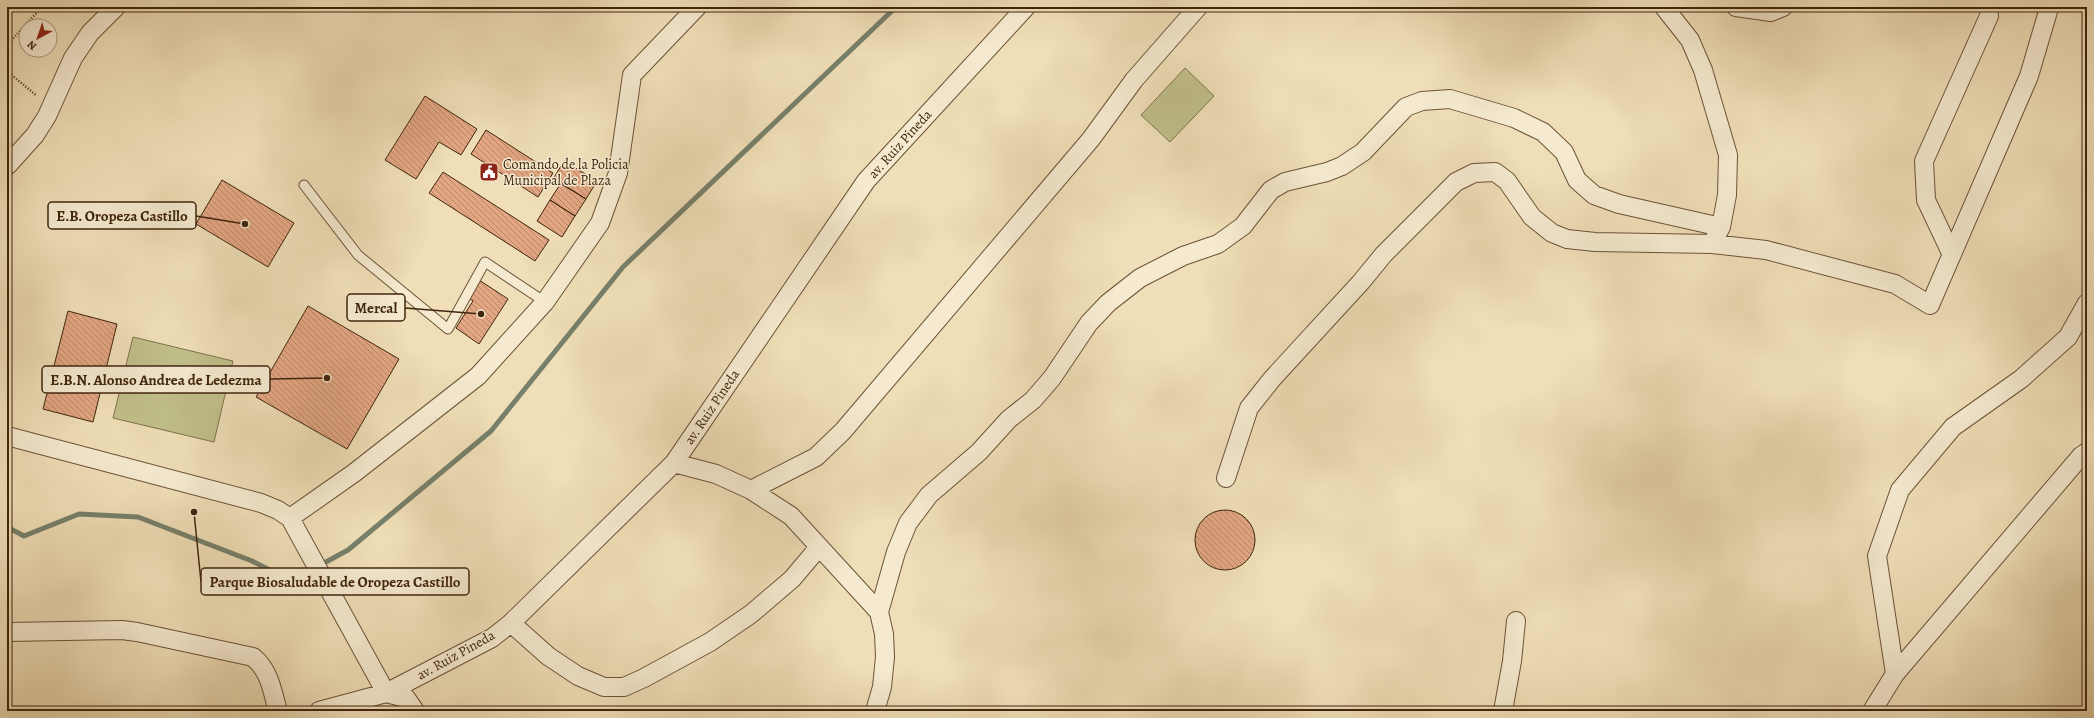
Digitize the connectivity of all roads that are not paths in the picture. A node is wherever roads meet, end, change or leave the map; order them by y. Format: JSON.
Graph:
{"nodes":[{"id":1,"x":116,"y":7,"type":"edge"},
{"id":2,"x":697,"y":7,"type":"edge"},
{"id":3,"x":1026,"y":7,"type":"edge"},
{"id":4,"x":1198,"y":7,"type":"edge"},
{"id":5,"x":1664,"y":7,"type":"edge"},
{"id":6,"x":1736,"y":7,"type":"edge"},
{"id":7,"x":1783,"y":7,"type":"edge"},
{"id":8,"x":2049,"y":8,"type":"edge"},
{"id":9,"x":1989,"y":16,"type":"dead end"},
{"id":10,"x":8,"y":165,"type":"edge"},
{"id":11,"x":304,"y":185,"type":"dead end"},
{"id":12,"x":1721,"y":227,"type":"junction"},
{"id":13,"x":1712,"y":244,"type":"junction"},
{"id":14,"x":1952,"y":255,"type":"junction"},
{"id":15,"x":545,"y":302,"type":"junction"},
{"id":16,"x":2087,"y":303,"type":"edge"},
{"id":17,"x":7,"y":436,"type":"edge"},
{"id":18,"x":2087,"y":452,"type":"edge"},
{"id":19,"x":674,"y":463,"type":"junction"},
{"id":20,"x":1226,"y":478,"type":"dead end"},
{"id":21,"x":751,"y":490,"type":"junction"},
{"id":22,"x":290,"y":518,"type":"junction"},
{"id":23,"x":819,"y":547,"type":"junction"},
{"id":24,"x":879,"y":612,"type":"junction"},
{"id":25,"x":1516,"y":621,"type":"dead end"},
{"id":26,"x":511,"y":623,"type":"junction"},
{"id":27,"x":7,"y":632,"type":"edge"},
{"id":28,"x":1895,"y":674,"type":"junction"},
{"id":29,"x":386,"y":693,"type":"junction"},
{"id":30,"x":278,"y":711,"type":"edge"},
{"id":31,"x":319,"y":711,"type":"edge"},
{"id":32,"x":416,"y":711,"type":"edge"},
{"id":33,"x":875,"y":711,"type":"edge"},
{"id":34,"x":1503,"y":711,"type":"edge"},
{"id":35,"x":1872,"y":711,"type":"edge"}],
"edges":[{"from":1,"to":10,"type":"street"},
{"from":2,"to":15,"type":"street"},
{"from":3,"to":19,"type":"street","name":"av. Ruiz Pineda"},
{"from":4,"to":21,"type":"street"},
{"from":5,"to":12,"type":"street"},
{"from":6,"to":7,"type":"street"},
{"from":8,"to":14,"type":"street"},
{"from":9,"to":14,"type":"street"},
{"from":11,"to":15,"type":"lane"},
{"from":12,"to":13,"type":"street"},
{"from":12,"to":24,"type":"street"},
{"from":13,"to":14,"type":"street"},
{"from":13,"to":20,"type":"street"},
{"from":15,"to":22,"type":"street"},
{"from":16,"to":28,"type":"street"},
{"from":17,"to":22,"type":"street"},
{"from":18,"to":28,"type":"street"},
{"from":19,"to":21,"type":"street"},
{"from":19,"to":26,"type":"street","name":"av. Ruiz Pineda"},
{"from":21,"to":23,"type":"street"},
{"from":22,"to":29,"type":"street"},
{"from":23,"to":24,"type":"street"},
{"from":23,"to":26,"type":"street"},
{"from":24,"to":33,"type":"street"},
{"from":25,"to":34,"type":"street"},
{"from":26,"to":29,"type":"street","name":"av. Ruiz Pineda"},
{"from":27,"to":30,"type":"street"},
{"from":28,"to":35,"type":"street"},
{"from":29,"to":31,"type":"street","name":"av. Ruiz Pineda"},
{"from":29,"to":32,"type":"street"}]}
